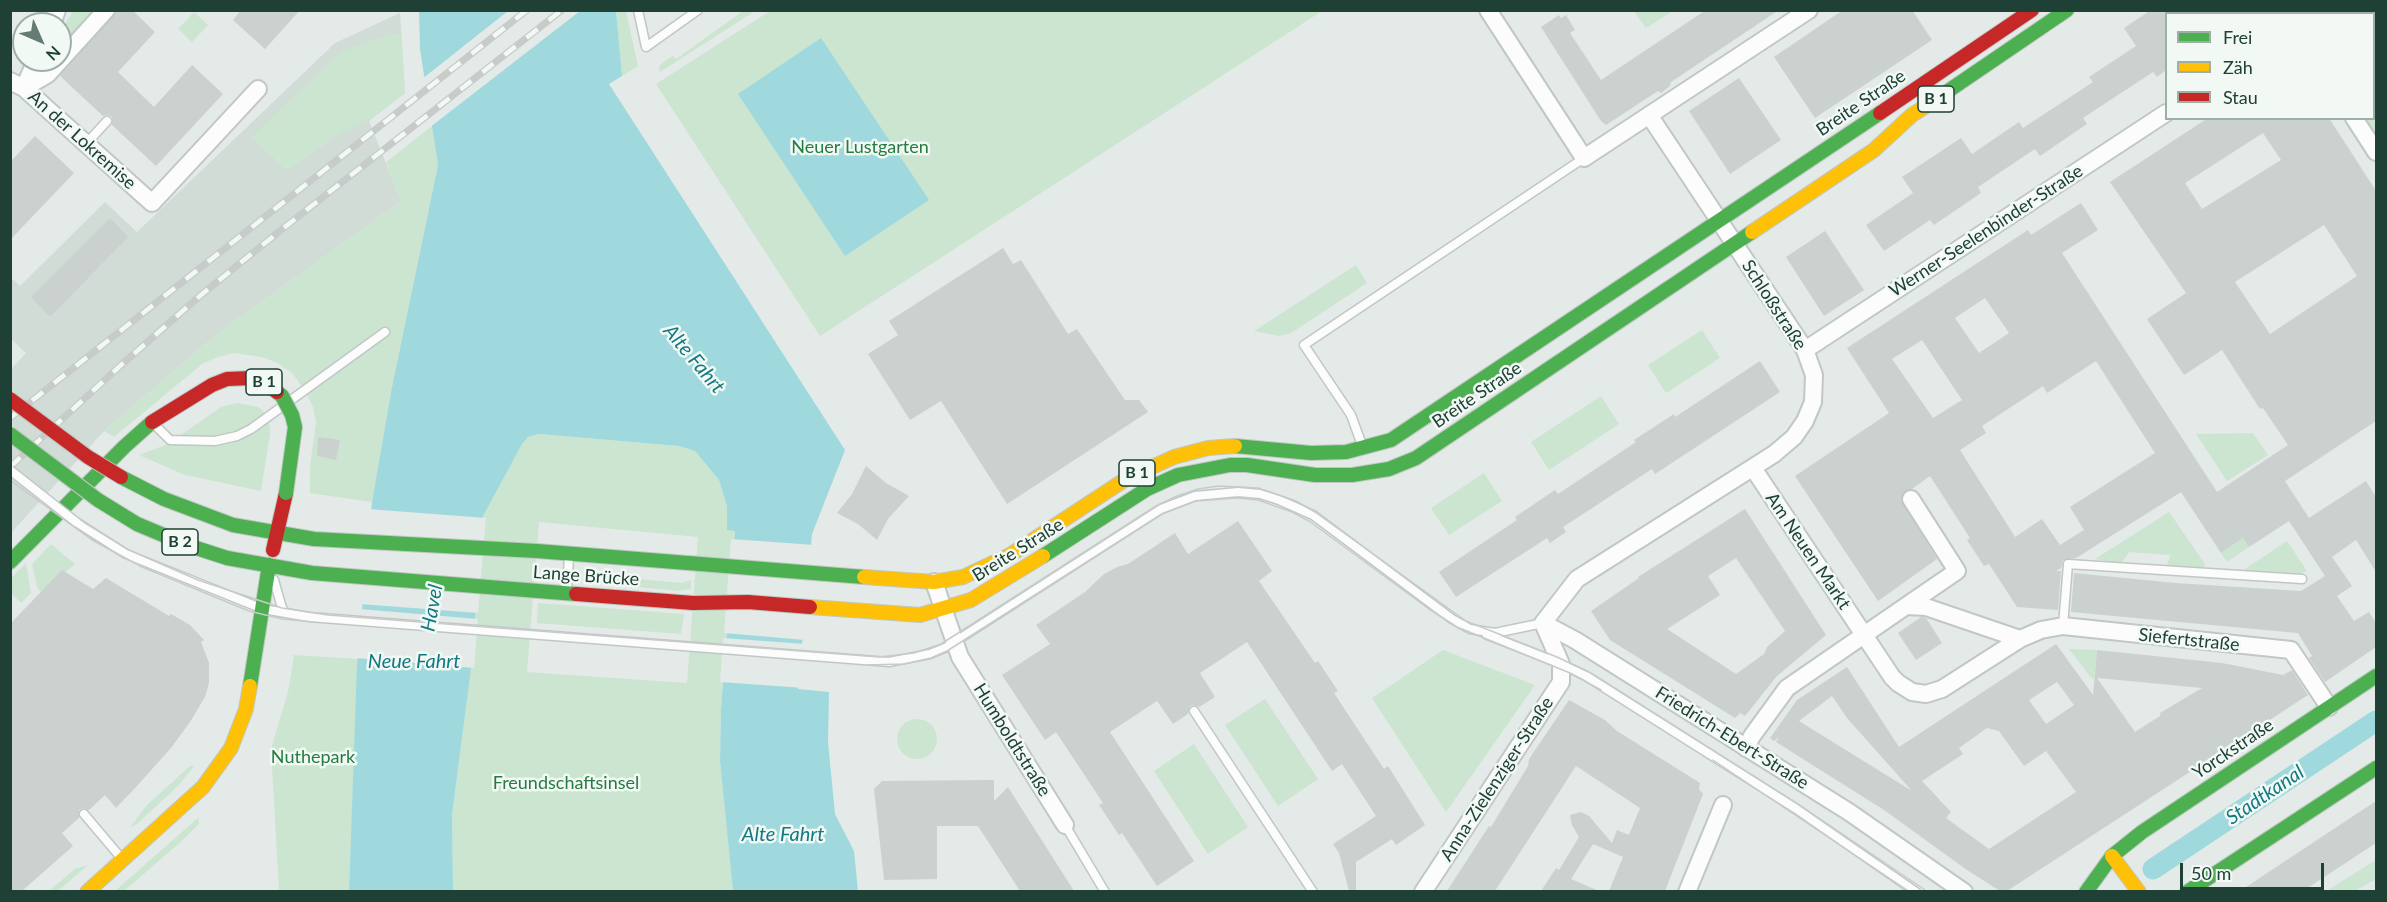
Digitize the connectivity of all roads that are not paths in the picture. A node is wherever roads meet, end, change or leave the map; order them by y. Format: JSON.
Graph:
{"nodes":[{"id":1,"x":106,"y":10,"type":"edge"},
{"id":2,"x":638,"y":10,"type":"edge"},
{"id":3,"x":698,"y":10,"type":"edge"},
{"id":4,"x":1488,"y":10,"type":"edge"},
{"id":5,"x":1809,"y":10,"type":"edge"},
{"id":6,"x":2032,"y":10,"type":"edge"},
{"id":7,"x":2067,"y":10,"type":"edge"},
{"id":8,"x":27,"y":72,"type":"edge"},
{"id":9,"x":17,"y":85,"type":"edge"},
{"id":10,"x":258,"y":89,"type":"dead end"},
{"id":11,"x":2165,"y":114,"type":"edge"},
{"id":12,"x":1649,"y":115,"type":"junction"},
{"id":13,"x":2355,"y":120,"type":"edge"},
{"id":14,"x":107,"y":121,"type":"dead end"},
{"id":15,"x":86,"y":144,"type":"junction"},
{"id":16,"x":2376,"y":152,"type":"edge"},
{"id":17,"x":1584,"y":158,"type":"junction"},
{"id":18,"x":1719,"y":222,"type":"junction"},
{"id":19,"x":1734,"y":245,"type":"junction"},
{"id":20,"x":384,"y":332,"type":"dead end"},
{"id":21,"x":1805,"y":350,"type":"junction"},
{"id":22,"x":10,"y":399,"type":"edge"},
{"id":23,"x":152,"y":422,"type":"junction"},
{"id":24,"x":10,"y":434,"type":"edge"},
{"id":25,"x":1367,"y":461,"type":"junction"},
{"id":26,"x":1753,"y":468,"type":"junction"},
{"id":27,"x":10,"y":470,"type":"edge"},
{"id":28,"x":1911,"y":499,"type":"dead end"},
{"id":29,"x":276,"y":533,"type":"junction"},
{"id":30,"x":570,"y":554,"type":"junction"},
{"id":31,"x":10,"y":562,"type":"edge"},
{"id":32,"x":270,"y":565,"type":"junction"},
{"id":33,"x":841,"y":574,"type":"joint"},
{"id":34,"x":2302,"y":579,"type":"dead end"},
{"id":35,"x":934,"y":582,"type":"junction"},
{"id":36,"x":567,"y":593,"type":"junction"},
{"id":37,"x":1906,"y":606,"type":"junction"},
{"id":38,"x":263,"y":609,"type":"junction"},
{"id":39,"x":943,"y":609,"type":"junction"},
{"id":40,"x":838,"y":610,"type":"joint"},
{"id":41,"x":285,"y":612,"type":"junction"},
{"id":42,"x":1543,"y":624,"type":"junction"},
{"id":43,"x":2063,"y":626,"type":"junction"},
{"id":44,"x":1470,"y":629,"type":"junction"},
{"id":45,"x":1864,"y":634,"type":"junction"},
{"id":46,"x":2020,"y":639,"type":"junction"},
{"id":47,"x":955,"y":642,"type":"junction"},
{"id":48,"x":1561,"y":664,"type":"junction"},
{"id":49,"x":2376,"y":676,"type":"edge"},
{"id":50,"x":2329,"y":707,"type":"junction"},
{"id":51,"x":1194,"y":711,"type":"dead end"},
{"id":52,"x":1746,"y":748,"type":"junction"},
{"id":53,"x":2376,"y":768,"type":"edge"},
{"id":54,"x":1723,"y":805,"type":"dead end"},
{"id":55,"x":84,"y":814,"type":"dead end"},
{"id":56,"x":1065,"y":825,"type":"joint"},
{"id":57,"x":2112,"y":856,"type":"junction"},
{"id":58,"x":123,"y":860,"type":"junction"},
{"id":59,"x":87,"y":891,"type":"edge"},
{"id":60,"x":1105,"y":891,"type":"edge"},
{"id":61,"x":1313,"y":891,"type":"edge"},
{"id":62,"x":1423,"y":891,"type":"edge"},
{"id":63,"x":1687,"y":891,"type":"edge"},
{"id":64,"x":1916,"y":891,"type":"edge"},
{"id":65,"x":1964,"y":891,"type":"edge"},
{"id":66,"x":2086,"y":891,"type":"edge"},
{"id":67,"x":2139,"y":891,"type":"edge"},
{"id":68,"x":2187,"y":891,"type":"edge"}],
"edges":[{"from":1,"to":9,"type":"street"},
{"from":2,"to":3,"type":"lane"},
{"from":4,"to":17,"type":"street"},
{"from":5,"to":12,"type":"street"},
{"from":6,"to":18,"type":"main road","name":"Breite Straße","number":"B 1"},
{"from":7,"to":19,"type":"main road","name":"Breite Straße","number":"B 1"},
{"from":8,"to":9,"type":"street"},
{"from":9,"to":15,"type":"street","name":"An der Lokremise"},
{"from":10,"to":15,"type":"street","name":"An der Lokremise"},
{"from":11,"to":21,"type":"street","name":"Werner-Seelenbinder-Straße"},
{"from":12,"to":17,"type":"street"},
{"from":12,"to":18,"type":"street","name":"Schloßstraße"},
{"from":13,"to":16,"type":"street"},
{"from":14,"to":15,"type":"lane"},
{"from":17,"to":25,"type":"lane"},
{"from":18,"to":19,"type":"street","name":"Schloßstraße"},
{"from":18,"to":25,"type":"main road","name":"Breite Straße","number":"B 1"},
{"from":19,"to":21,"type":"street","name":"Schloßstraße"},
{"from":19,"to":25,"type":"main road","name":"Breite Straße","number":"B 1"},
{"from":20,"to":23,"type":"lane"},
{"from":21,"to":26,"type":"street","name":"Schloßstraße"},
{"from":22,"to":29,"type":"main road","number":"B 2","bridge":true},
{"from":23,"to":29,"type":"main road","number":"B 1","bridge":true},
{"from":23,"to":31,"type":"main road","number":"B 1"},
{"from":24,"to":32,"type":"main road","number":"B 2","bridge":true},
{"from":25,"to":35,"type":"main road","name":"Breite Straße","number":"B 1"},
{"from":25,"to":39,"type":"main road","name":"Breite Straße","number":"B 1"},
{"from":26,"to":42,"type":"street","name":"Schloßstraße"},
{"from":26,"to":45,"type":"street","name":"Am Neuen Markt"},
{"from":27,"to":38,"type":"lane","bridge":true},
{"from":28,"to":37,"type":"street"},
{"from":29,"to":30,"type":"main road","name":"Lange Brücke","number":"B 1"},
{"from":29,"to":32,"type":"main road","number":"B 1"},
{"from":30,"to":33,"type":"main road","name":"Lange Brücke","number":"B 1"},
{"from":30,"to":36,"type":"lane"},
{"from":32,"to":36,"type":"main road","name":"Lange Brücke","number":"B 1"},
{"from":32,"to":38,"type":"main road"},
{"from":32,"to":41,"type":"lane"},
{"from":33,"to":35,"type":"main road","name":"Breite Straße","number":"B 1"},
{"from":34,"to":43,"type":"lane"},
{"from":35,"to":39,"type":"street","name":"Humboldtstraße"},
{"from":36,"to":40,"type":"main road","name":"Lange Brücke","number":"B 1"},
{"from":37,"to":45,"type":"street"},
{"from":37,"to":46,"type":"street"},
{"from":38,"to":41,"type":"lane"},
{"from":38,"to":58,"type":"main road"},
{"from":39,"to":40,"type":"main road","name":"Breite Straße","number":"B 1"},
{"from":39,"to":47,"type":"street","name":"Humboldtstraße"},
{"from":41,"to":47,"type":"lane"},
{"from":42,"to":44,"type":"lane"},
{"from":42,"to":48,"type":"street"},
{"from":42,"to":52,"type":"street","name":"Friedrich-Ebert-Straße"},
{"from":43,"to":46,"type":"street","name":"Siefertstraße"},
{"from":43,"to":50,"type":"street","name":"Siefertstraße"},
{"from":44,"to":47,"type":"lane"},
{"from":44,"to":48,"type":"lane","name":"Friedrich-Ebert-Straße"},
{"from":45,"to":46,"type":"street","name":"Am Neuen Markt"},
{"from":45,"to":52,"type":"street"},
{"from":47,"to":56,"type":"street","name":"Humboldtstraße"},
{"from":48,"to":62,"type":"street","name":"Anna-Zielenziger-Straße"},
{"from":48,"to":64,"type":"lane","name":"Friedrich-Ebert-Straße"},
{"from":49,"to":50,"type":"main road","name":"Yorckstraße"},
{"from":50,"to":57,"type":"main road","name":"Yorckstraße"},
{"from":51,"to":61,"type":"lane"},
{"from":52,"to":65,"type":"street","name":"Friedrich-Ebert-Straße"},
{"from":53,"to":68,"type":"main road"},
{"from":54,"to":63,"type":"street"},
{"from":55,"to":58,"type":"lane"},
{"from":56,"to":60,"type":"lane","name":"Humboldtstraße"},
{"from":57,"to":66,"type":"main road","name":"Yorckstraße"},
{"from":57,"to":67,"type":"main road"},
{"from":58,"to":59,"type":"main road"}]}
